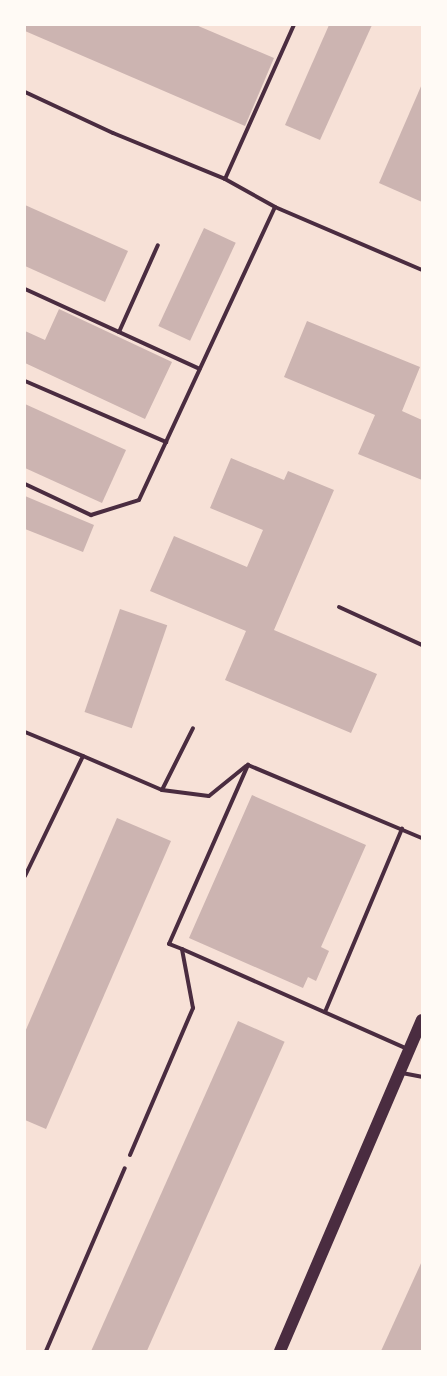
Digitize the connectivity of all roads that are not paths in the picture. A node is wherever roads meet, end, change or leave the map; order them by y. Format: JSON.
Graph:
{"nodes":[{"id":1,"x":294,"y":25,"type":"edge"},
{"id":2,"x":25,"y":92,"type":"edge"},
{"id":3,"x":224,"y":179,"type":"junction"},
{"id":4,"x":275,"y":208,"type":"junction"},
{"id":5,"x":158,"y":245,"type":"dead end"},
{"id":6,"x":422,"y":270,"type":"edge"},
{"id":7,"x":25,"y":289,"type":"edge"},
{"id":8,"x":119,"y":332,"type":"junction"},
{"id":9,"x":200,"y":369,"type":"junction"},
{"id":10,"x":25,"y":381,"type":"edge"},
{"id":11,"x":166,"y":442,"type":"junction"},
{"id":12,"x":25,"y":484,"type":"edge"},
{"id":13,"x":339,"y":607,"type":"dead end"},
{"id":14,"x":422,"y":645,"type":"edge"},
{"id":15,"x":193,"y":728,"type":"dead end"},
{"id":16,"x":25,"y":732,"type":"edge"},
{"id":17,"x":83,"y":756,"type":"junction"},
{"id":18,"x":248,"y":765,"type":"junction"},
{"id":19,"x":162,"y":790,"type":"junction"},
{"id":20,"x":402,"y":829,"type":"junction"},
{"id":21,"x":422,"y":838,"type":"edge"},
{"id":22,"x":25,"y":876,"type":"edge"},
{"id":23,"x":182,"y":949,"type":"junction"},
{"id":24,"x":326,"y":1012,"type":"junction"},
{"id":25,"x":422,"y":1020,"type":"edge"},
{"id":26,"x":409,"y":1050,"type":"junction"},
{"id":27,"x":400,"y":1072,"type":"junction"},
{"id":28,"x":422,"y":1077,"type":"edge"},
{"id":29,"x":130,"y":1155,"type":"dead end"},
{"id":30,"x":125,"y":1168,"type":"dead end"},
{"id":31,"x":46,"y":1351,"type":"edge"},
{"id":32,"x":280,"y":1351,"type":"edge"}],
"edges":[{"from":1,"to":3,"type":"lane"},
{"from":2,"to":3,"type":"lane"},
{"from":3,"to":4,"type":"lane"},
{"from":4,"to":6,"type":"lane"},
{"from":4,"to":9,"type":"lane"},
{"from":5,"to":8,"type":"lane"},
{"from":7,"to":8,"type":"lane"},
{"from":8,"to":9,"type":"lane"},
{"from":9,"to":11,"type":"lane"},
{"from":10,"to":11,"type":"lane"},
{"from":11,"to":12,"type":"lane"},
{"from":13,"to":14,"type":"lane"},
{"from":15,"to":19,"type":"lane"},
{"from":16,"to":17,"type":"lane"},
{"from":17,"to":19,"type":"lane"},
{"from":17,"to":22,"type":"lane"},
{"from":18,"to":19,"type":"lane"},
{"from":18,"to":20,"type":"lane"},
{"from":18,"to":23,"type":"lane"},
{"from":20,"to":21,"type":"lane"},
{"from":20,"to":24,"type":"lane"},
{"from":23,"to":24,"type":"lane"},
{"from":23,"to":29,"type":"lane"},
{"from":24,"to":26,"type":"lane"},
{"from":25,"to":26,"type":"main road"},
{"from":26,"to":27,"type":"main road"},
{"from":27,"to":28,"type":"lane"},
{"from":27,"to":32,"type":"main road"},
{"from":30,"to":31,"type":"lane"}]}
